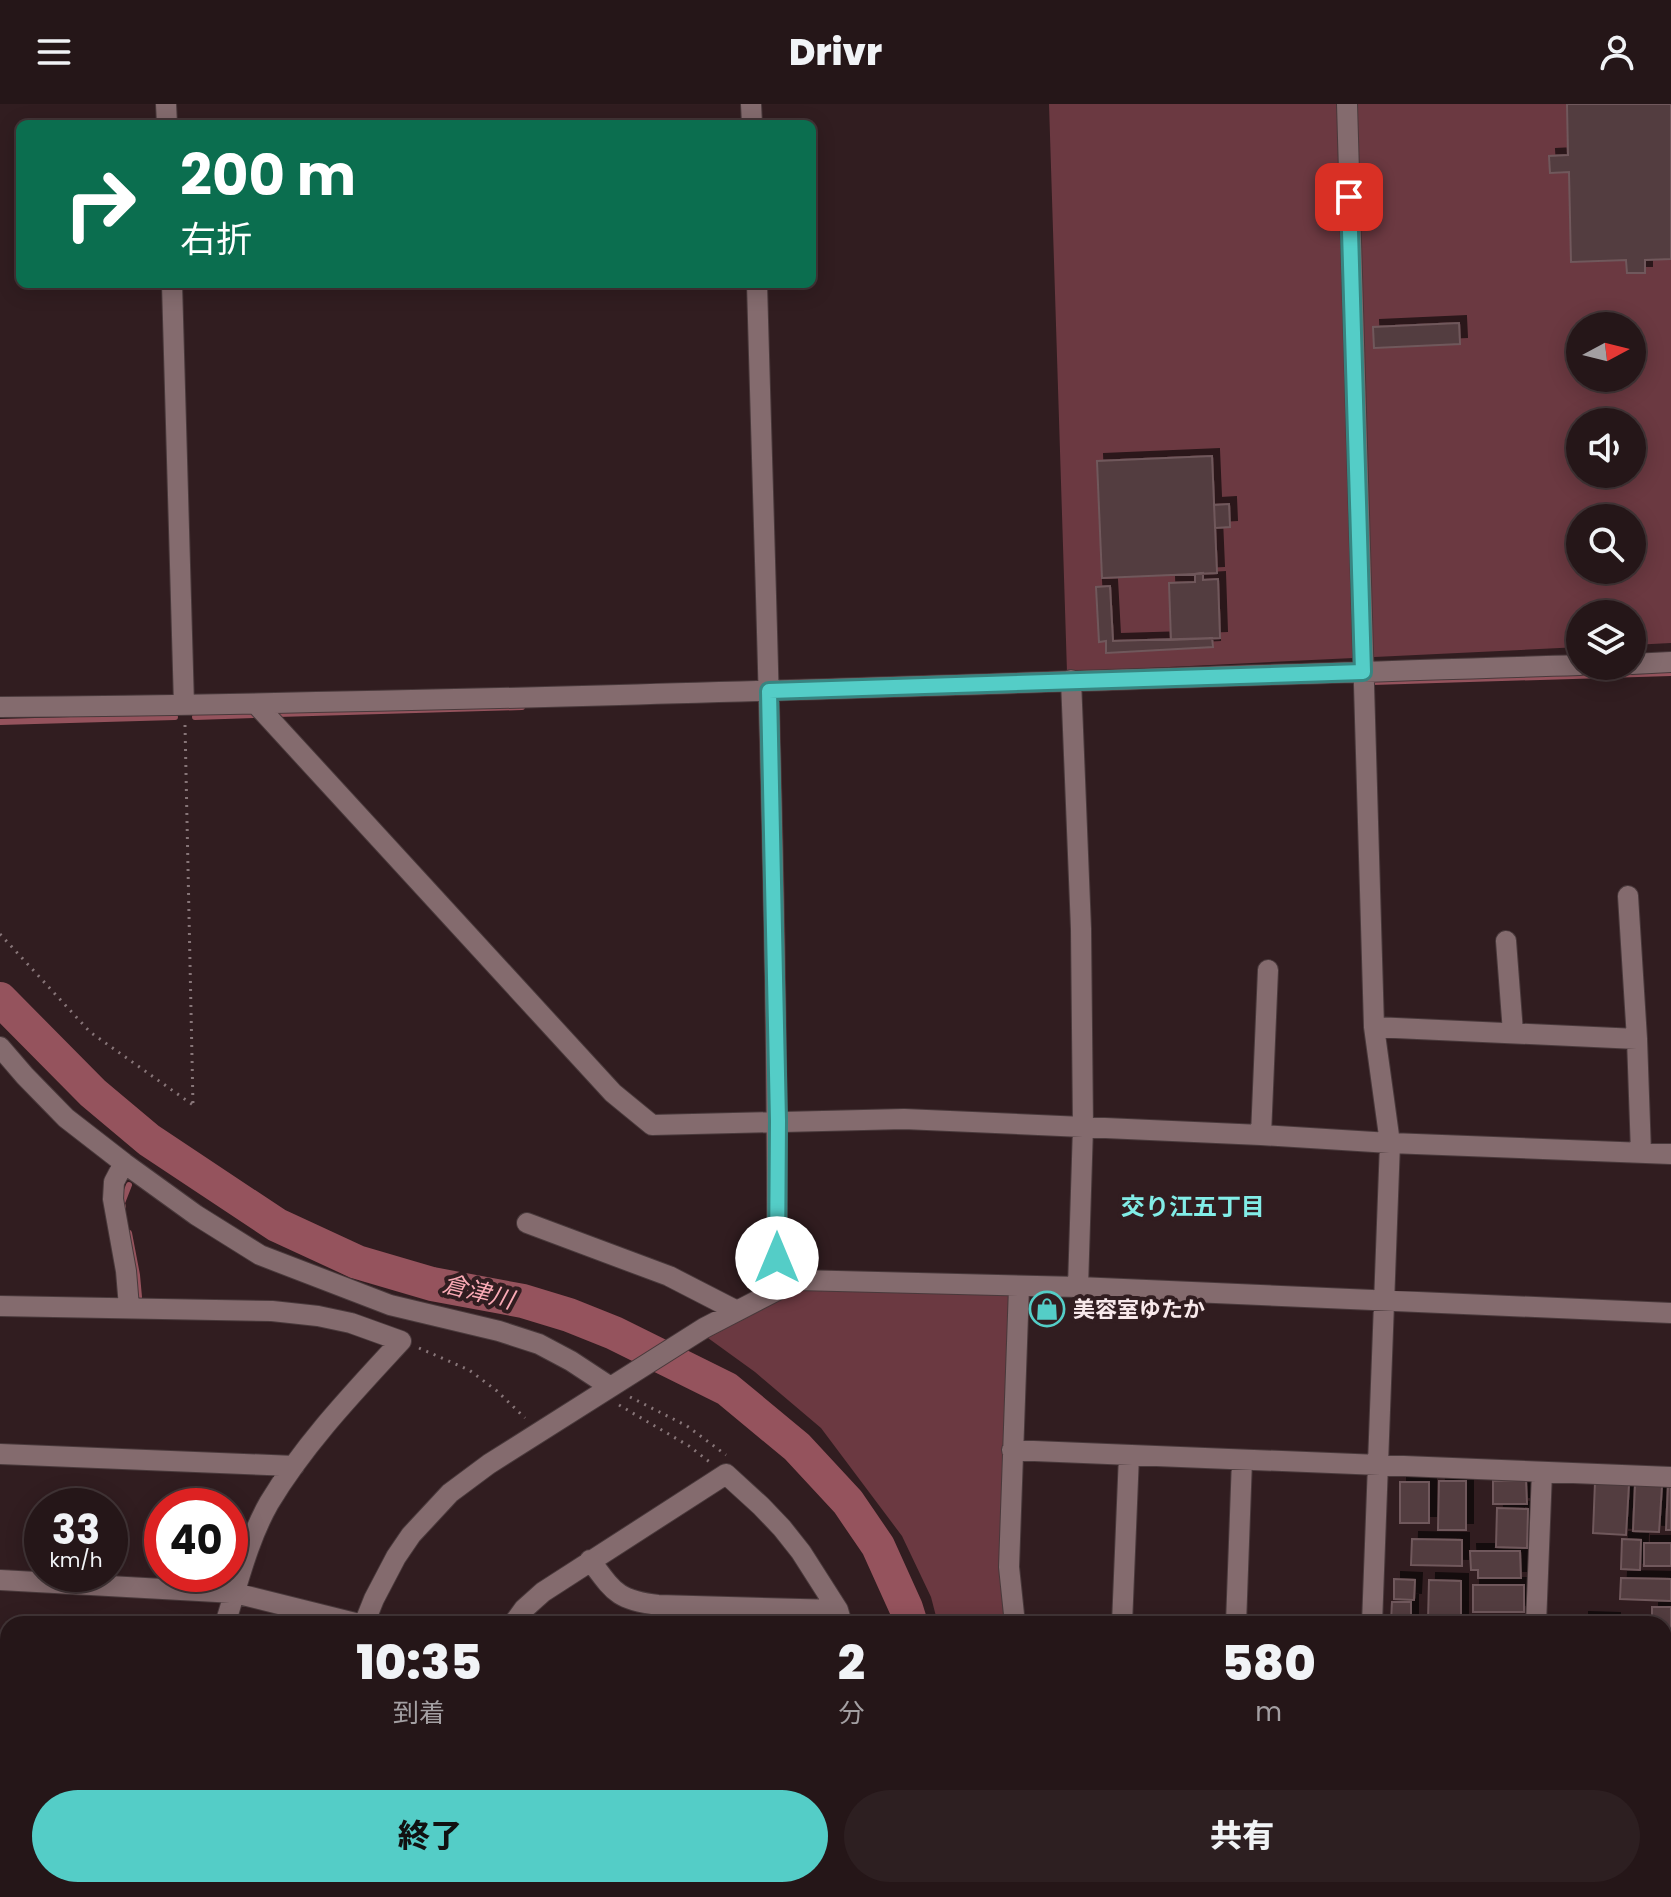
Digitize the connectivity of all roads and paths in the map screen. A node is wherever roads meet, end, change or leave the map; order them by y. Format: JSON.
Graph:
{"nodes":[{"id":1,"x":1347,"y":104,"type":"edge"},
{"id":2,"x":172,"y":288,"type":"edge"},
{"id":3,"x":757,"y":288,"type":"edge"},
{"id":4,"x":1671,"y":662,"type":"edge"},
{"id":5,"x":1646,"y":663,"type":"edge"},
{"id":6,"x":1566,"y":665,"type":"edge"},
{"id":7,"x":1363,"y":672,"type":"junction"},
{"id":8,"x":1071,"y":680,"type":"junction"},
{"id":9,"x":769,"y":691,"type":"junction"},
{"id":10,"x":256,"y":704,"type":"junction"},
{"id":11,"x":184,"y":705,"type":"junction"},
{"id":12,"x":0,"y":707,"type":"edge"},
{"id":13,"x":1628,"y":896,"type":"dead end"},
{"id":14,"x":0,"y":934,"type":"edge"},
{"id":15,"x":1506,"y":941,"type":"dead end"},
{"id":16,"x":1268,"y":970,"type":"dead end"},
{"id":17,"x":1374,"y":1027,"type":"junction"},
{"id":18,"x":1513,"y":1032,"type":"junction"},
{"id":19,"x":1637,"y":1039,"type":"junction"},
{"id":20,"x":0,"y":1047,"type":"edge"},
{"id":21,"x":778,"y":1121,"type":"junction"},
{"id":22,"x":1083,"y":1127,"type":"junction"},
{"id":23,"x":1261,"y":1135,"type":"junction"},
{"id":24,"x":1390,"y":1143,"type":"junction"},
{"id":25,"x":1641,"y":1153,"type":"junction"},
{"id":26,"x":1671,"y":1154,"type":"edge"},
{"id":27,"x":124,"y":1163,"type":"junction"},
{"id":28,"x":527,"y":1223,"type":"dead end"},
{"id":29,"x":797,"y":1280,"type":"junction"},
{"id":30,"x":1019,"y":1287,"type":"junction"},
{"id":31,"x":1078,"y":1287,"type":"junction"},
{"id":32,"x":1384,"y":1301,"type":"junction"},
{"id":33,"x":0,"y":1306,"type":"edge"},
{"id":34,"x":129,"y":1307,"type":"junction"},
{"id":35,"x":737,"y":1311,"type":"junction"},
{"id":36,"x":1671,"y":1313,"type":"edge"},
{"id":37,"x":401,"y":1341,"type":"junction"},
{"id":38,"x":610,"y":1386,"type":"junction"},
{"id":39,"x":539,"y":1432,"type":"junction"},
{"id":40,"x":1012,"y":1450,"type":"junction"},
{"id":41,"x":0,"y":1454,"type":"edge"},
{"id":42,"x":1129,"y":1455,"type":"junction"},
{"id":43,"x":1242,"y":1460,"type":"junction"},
{"id":44,"x":1377,"y":1464,"type":"junction"},
{"id":45,"x":294,"y":1466,"type":"junction"},
{"id":46,"x":1542,"y":1472,"type":"junction"},
{"id":47,"x":726,"y":1474,"type":"junction"},
{"id":48,"x":1671,"y":1477,"type":"edge"},
{"id":49,"x":590,"y":1560,"type":"junction"},
{"id":50,"x":0,"y":1580,"type":"edge"},
{"id":51,"x":235,"y":1593,"type":"junction"},
{"id":52,"x":228,"y":1616,"type":"edge"},
{"id":53,"x":328,"y":1616,"type":"edge"},
{"id":54,"x":365,"y":1616,"type":"edge"},
{"id":55,"x":519,"y":1616,"type":"edge"},
{"id":56,"x":825,"y":1616,"type":"edge"},
{"id":57,"x":839,"y":1616,"type":"edge"},
{"id":58,"x":1014,"y":1616,"type":"edge"},
{"id":59,"x":1122,"y":1616,"type":"edge"},
{"id":60,"x":1236,"y":1616,"type":"edge"},
{"id":61,"x":1372,"y":1616,"type":"edge"},
{"id":62,"x":1536,"y":1616,"type":"edge"}],
"edges":[{"from":1,"to":7,"type":"street"},
{"from":2,"to":11,"type":"street"},
{"from":3,"to":9,"type":"street"},
{"from":4,"to":5,"type":"street"},
{"from":6,"to":7,"type":"street"},
{"from":7,"to":8,"type":"street"},
{"from":7,"to":17,"type":"street"},
{"from":8,"to":9,"type":"street"},
{"from":8,"to":22,"type":"street"},
{"from":9,"to":10,"type":"street"},
{"from":9,"to":21,"type":"street"},
{"from":10,"to":11,"type":"street"},
{"from":10,"to":21,"type":"street"},
{"from":11,"to":12,"type":"street"},
{"from":11,"to":14,"type":"path"},
{"from":13,"to":19,"type":"street"},
{"from":15,"to":18,"type":"street"},
{"from":16,"to":23,"type":"street"},
{"from":17,"to":18,"type":"street"},
{"from":17,"to":24,"type":"street"},
{"from":18,"to":19,"type":"street"},
{"from":19,"to":25,"type":"street"},
{"from":20,"to":27,"type":"street"},
{"from":21,"to":22,"type":"street"},
{"from":21,"to":29,"type":"street"},
{"from":22,"to":23,"type":"street"},
{"from":22,"to":31,"type":"street"},
{"from":23,"to":24,"type":"street"},
{"from":24,"to":25,"type":"street"},
{"from":24,"to":32,"type":"street"},
{"from":25,"to":26,"type":"street"},
{"from":27,"to":34,"type":"street"},
{"from":27,"to":38,"type":"street"},
{"from":28,"to":35,"type":"street"},
{"from":29,"to":30,"type":"street"},
{"from":29,"to":35,"type":"street"},
{"from":30,"to":31,"type":"street"},
{"from":30,"to":40,"type":"street"},
{"from":31,"to":32,"type":"street"},
{"from":32,"to":36,"type":"street"},
{"from":32,"to":44,"type":"street"},
{"from":33,"to":34,"type":"street"},
{"from":34,"to":37,"type":"street"},
{"from":35,"to":38,"type":"street"},
{"from":37,"to":39,"type":"path"},
{"from":37,"to":45,"type":"street"},
{"from":38,"to":39,"type":"street"},
{"from":38,"to":47,"type":"path"},
{"from":39,"to":54,"type":"street"},
{"from":40,"to":42,"type":"street"},
{"from":40,"to":58,"type":"street"},
{"from":41,"to":45,"type":"street"},
{"from":42,"to":43,"type":"street"},
{"from":42,"to":59,"type":"street"},
{"from":43,"to":44,"type":"street"},
{"from":43,"to":60,"type":"street"},
{"from":44,"to":46,"type":"street"},
{"from":44,"to":61,"type":"street"},
{"from":45,"to":51,"type":"street"},
{"from":46,"to":48,"type":"street"},
{"from":46,"to":62,"type":"street"},
{"from":47,"to":49,"type":"street"},
{"from":47,"to":57,"type":"street"},
{"from":49,"to":55,"type":"street"},
{"from":49,"to":56,"type":"street"},
{"from":50,"to":51,"type":"street"},
{"from":51,"to":52,"type":"street"},
{"from":51,"to":53,"type":"street"}]}
